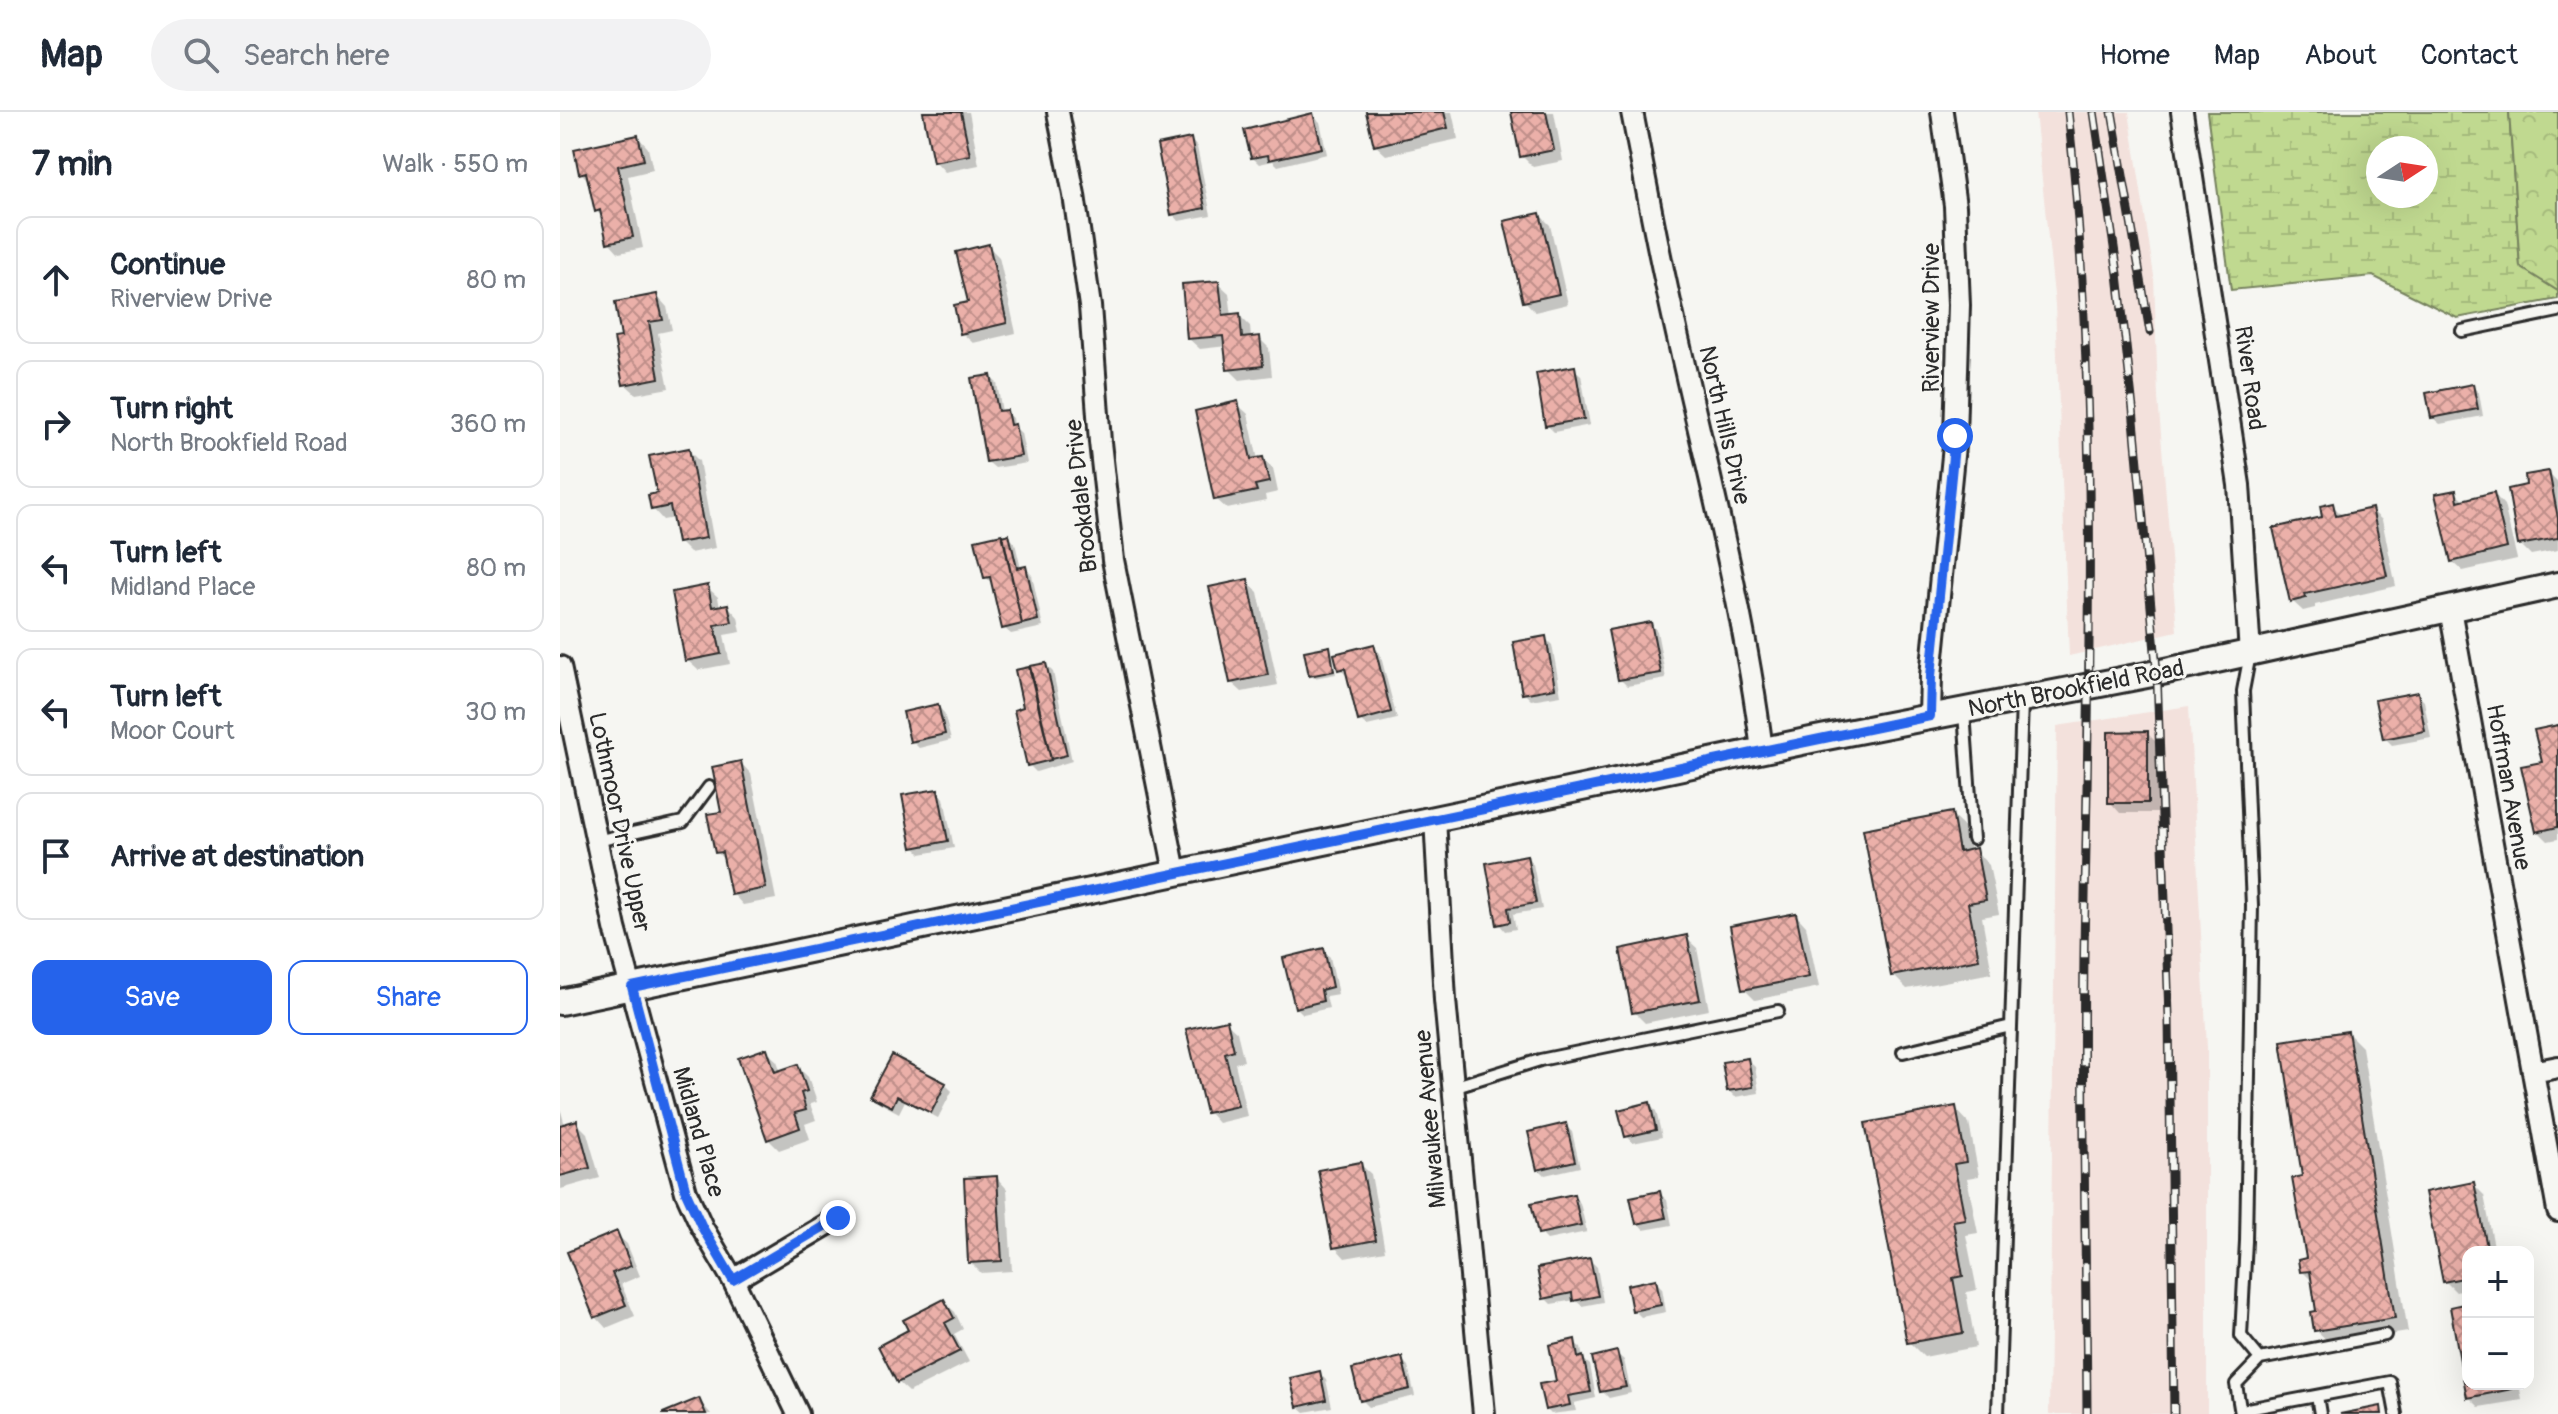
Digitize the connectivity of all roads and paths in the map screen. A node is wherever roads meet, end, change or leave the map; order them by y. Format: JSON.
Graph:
{"nodes":[{"id":1,"x":1058,"y":112,"type":"edge"},
{"id":2,"x":1632,"y":112,"type":"edge"},
{"id":3,"x":1942,"y":112,"type":"edge"},
{"id":4,"x":2182,"y":112,"type":"edge"},
{"id":5,"x":2558,"y":311,"type":"edge"},
{"id":6,"x":2462,"y":331,"type":"dead end"},
{"id":7,"x":2558,"y":585,"type":"edge"},
{"id":8,"x":2450,"y":609,"type":"junction"},
{"id":9,"x":2250,"y":654,"type":"junction"},
{"id":10,"x":560,"y":667,"type":"edge"},
{"id":11,"x":2022,"y":699,"type":"junction"},
{"id":12,"x":1963,"y":710,"type":"junction"},
{"id":13,"x":1930,"y":716,"type":"junction"},
{"id":14,"x":1762,"y":750,"type":"junction"},
{"id":15,"x":709,"y":787,"type":"dead end"},
{"id":16,"x":1435,"y":818,"type":"junction"},
{"id":17,"x":1973,"y":839,"type":"dead end"},
{"id":18,"x":596,"y":841,"type":"junction"},
{"id":19,"x":1175,"y":872,"type":"junction"},
{"id":20,"x":632,"y":987,"type":"junction"},
{"id":21,"x":560,"y":1002,"type":"edge"},
{"id":22,"x":1778,"y":1011,"type":"dead end"},
{"id":23,"x":2011,"y":1026,"type":"junction"},
{"id":24,"x":1903,"y":1052,"type":"dead end"},
{"id":25,"x":2558,"y":1067,"type":"edge"},
{"id":26,"x":2533,"y":1072,"type":"junction"},
{"id":27,"x":1453,"y":1087,"type":"junction"},
{"id":28,"x":2558,"y":1211,"type":"edge"},
{"id":29,"x":838,"y":1218,"type":"dead end"},
{"id":30,"x":733,"y":1280,"type":"junction"},
{"id":31,"x":2385,"y":1335,"type":"dead end"},
{"id":32,"x":2260,"y":1359,"type":"junction"},
{"id":33,"x":2317,"y":1396,"type":"junction"},
{"id":34,"x":2242,"y":1412,"type":"edge"},
{"id":35,"x":798,"y":1414,"type":"edge"},
{"id":36,"x":1484,"y":1414,"type":"edge"},
{"id":37,"x":1998,"y":1414,"type":"edge"},
{"id":38,"x":2320,"y":1414,"type":"edge"},
{"id":39,"x":2396,"y":1414,"type":"edge"}],
"edges":[{"from":1,"to":19,"type":"street","name":"Brookdale Drive"},
{"from":2,"to":14,"type":"street","name":"North Hills Drive"},
{"from":3,"to":13,"type":"street","name":"Riverview Drive"},
{"from":4,"to":9,"type":"street","name":"River Road"},
{"from":5,"to":6,"type":"lane"},
{"from":7,"to":8,"type":"street","name":"North Brookfield Road"},
{"from":8,"to":9,"type":"street","name":"North Brookfield Road"},
{"from":8,"to":26,"type":"street","name":"Hoffman Avenue"},
{"from":9,"to":11,"type":"street","name":"North Brookfield Road"},
{"from":9,"to":32,"type":"lane"},
{"from":10,"to":18,"type":"street","name":"Lothmoor Drive Upper"},
{"from":11,"to":12,"type":"street","name":"North Brookfield Road"},
{"from":11,"to":23,"type":"lane"},
{"from":12,"to":13,"type":"street","name":"North Brookfield Road"},
{"from":12,"to":17,"type":"lane"},
{"from":13,"to":14,"type":"street","name":"North Brookfield Road"},
{"from":14,"to":16,"type":"street","name":"North Brookfield Road"},
{"from":15,"to":18,"type":"lane"},
{"from":16,"to":19,"type":"street","name":"North Brookfield Road"},
{"from":16,"to":27,"type":"street","name":"Milwaukee Avenue"},
{"from":18,"to":20,"type":"street","name":"Lothmoor Drive Upper"},
{"from":19,"to":20,"type":"street","name":"North Brookfield Road"},
{"from":20,"to":21,"type":"street","name":"North Brookfield Road"},
{"from":20,"to":30,"type":"street","name":"Midland Place"},
{"from":22,"to":27,"type":"lane"},
{"from":23,"to":24,"type":"lane"},
{"from":23,"to":37,"type":"lane"},
{"from":25,"to":26,"type":"street"},
{"from":26,"to":28,"type":"street","name":"Hoffman Avenue"},
{"from":27,"to":36,"type":"street","name":"Milwaukee Avenue"},
{"from":29,"to":30,"type":"street"},
{"from":30,"to":35,"type":"street","name":"Midland Place"},
{"from":31,"to":32,"type":"lane"},
{"from":32,"to":34,"type":"lane"},
{"from":33,"to":34,"type":"lane"},
{"from":33,"to":38,"type":"lane"},
{"from":33,"to":39,"type":"lane"}]}
